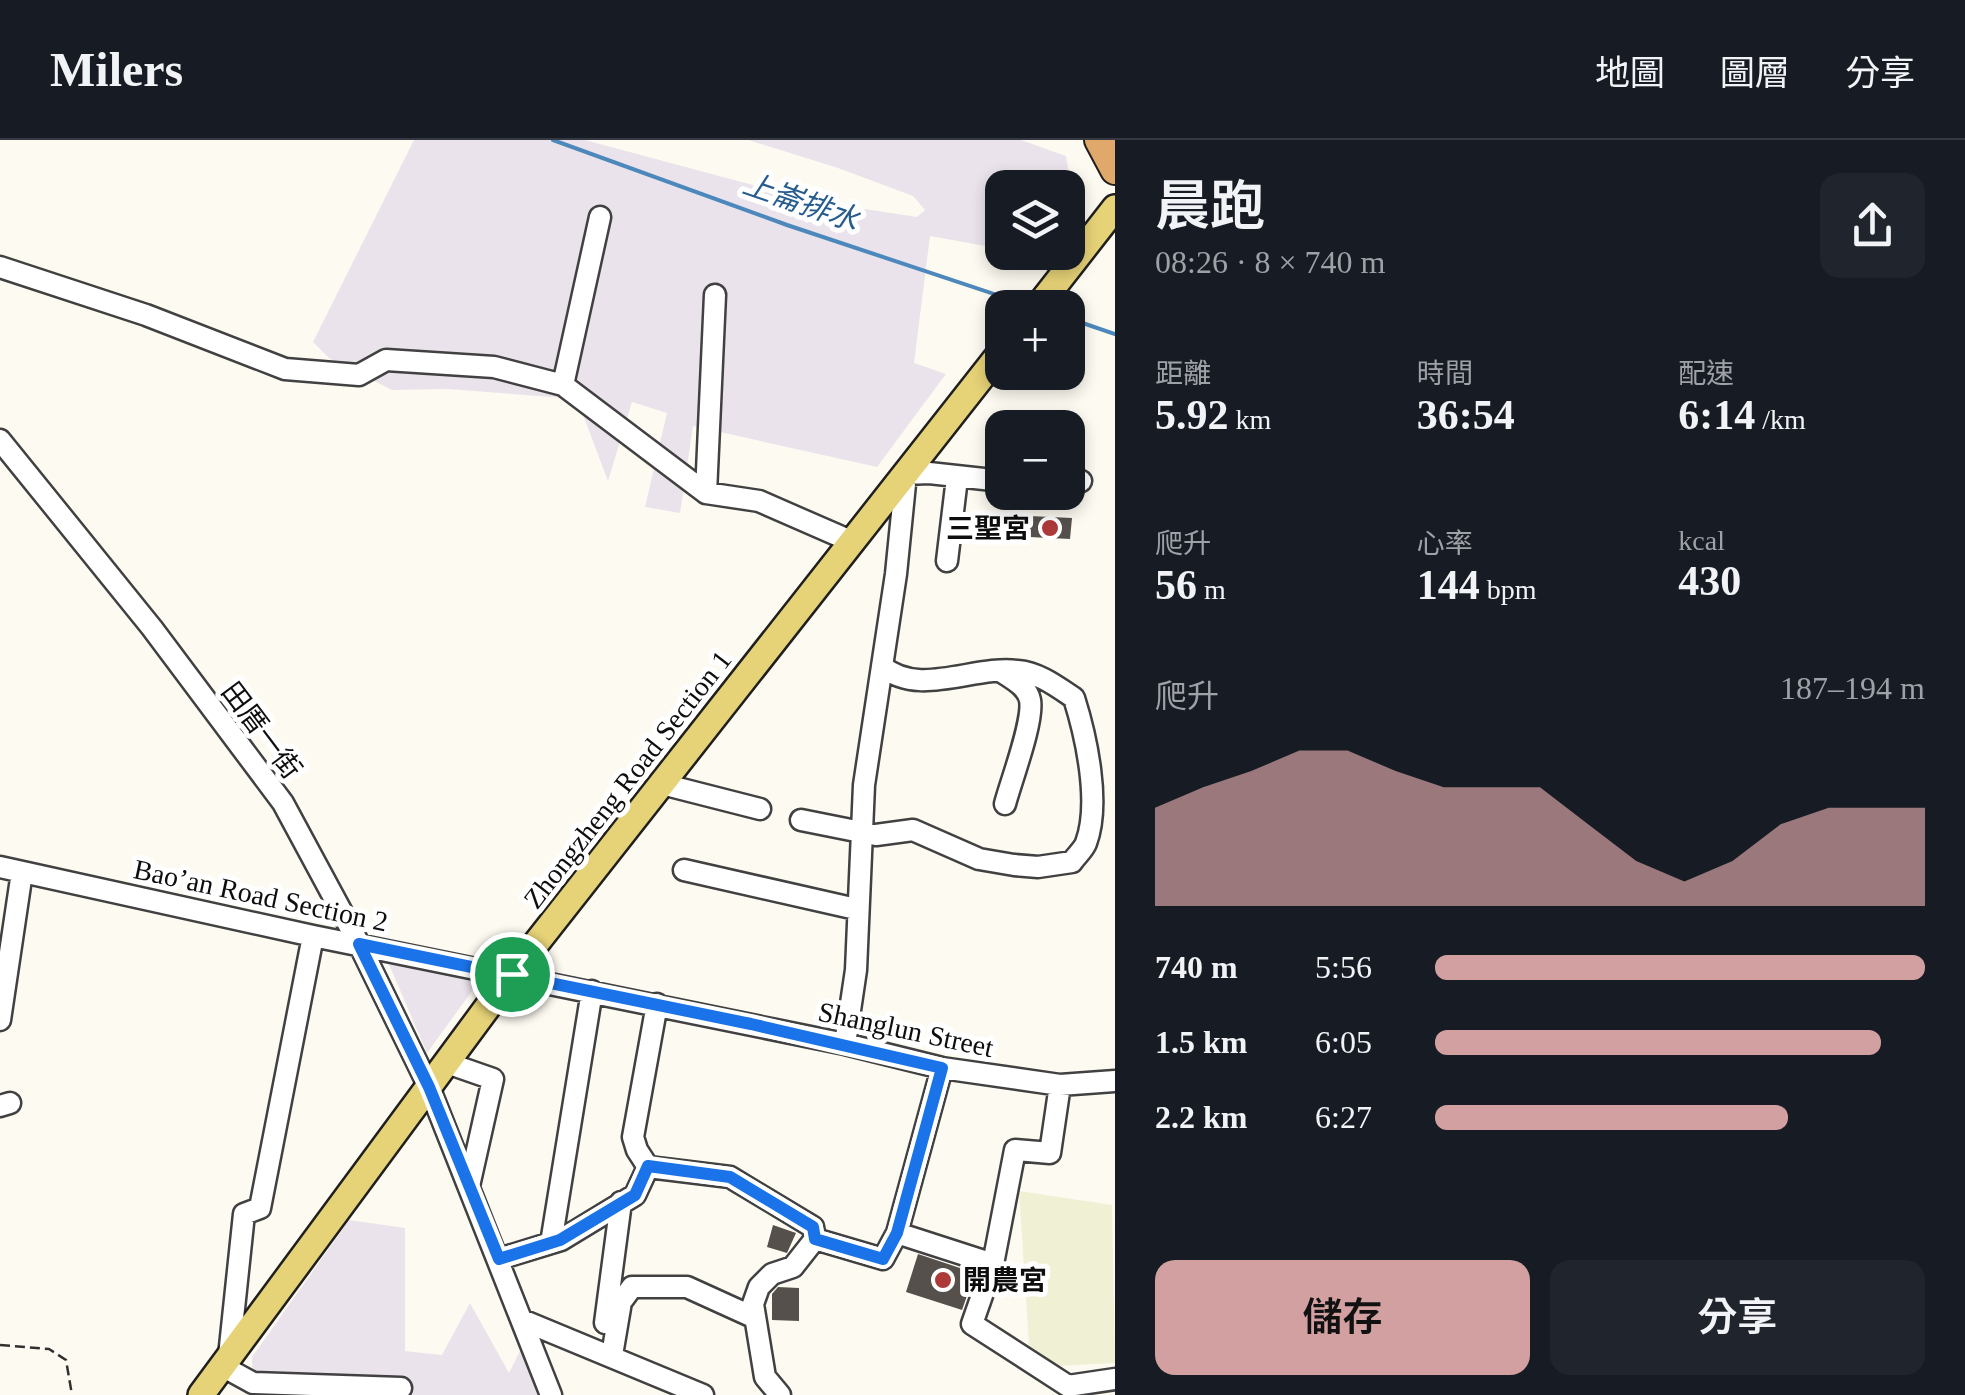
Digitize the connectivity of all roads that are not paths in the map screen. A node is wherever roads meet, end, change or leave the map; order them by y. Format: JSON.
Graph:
{"nodes":[{"id":1,"x":1099,"y":140,"type":"edge"},
{"id":2,"x":1115,"y":170,"type":"edge"},
{"id":3,"x":1115,"y":208,"type":"edge"},
{"id":4,"x":600,"y":217,"type":"dead end"},
{"id":5,"x":0,"y":267,"type":"edge"},
{"id":6,"x":1051,"y":290,"type":"edge"},
{"id":7,"x":715,"y":295,"type":"dead end"},
{"id":8,"x":985,"y":373,"type":"edge"},
{"id":9,"x":564,"y":386,"type":"junction"},
{"id":10,"x":0,"y":440,"type":"edge"},
{"id":11,"x":906,"y":474,"type":"junction"},
{"id":12,"x":958,"y":478,"type":"junction"},
{"id":13,"x":985,"y":480,"type":"edge"},
{"id":14,"x":706,"y":493,"type":"junction"},
{"id":15,"x":853,"y":542,"type":"junction"},
{"id":16,"x":946,"y":561,"type":"dead end"},
{"id":17,"x":882,"y":666,"type":"junction"},
{"id":18,"x":1000,"y":670,"type":"junction"},
{"id":19,"x":662,"y":784,"type":"junction"},
{"id":20,"x":1005,"y":804,"type":"dead end"},
{"id":21,"x":760,"y":809,"type":"dead end"},
{"id":22,"x":801,"y":820,"type":"dead end"},
{"id":23,"x":860,"y":832,"type":"junction"},
{"id":24,"x":0,"y":868,"type":"edge"},
{"id":25,"x":684,"y":870,"type":"dead end"},
{"id":26,"x":22,"y":872,"type":"junction"},
{"id":27,"x":856,"y":909,"type":"junction"},
{"id":28,"x":313,"y":936,"type":"junction"},
{"id":29,"x":359,"y":944,"type":"junction"},
{"id":30,"x":512,"y":974,"type":"junction"},
{"id":31,"x":592,"y":991,"type":"junction"},
{"id":32,"x":657,"y":1004,"type":"junction"},
{"id":33,"x":0,"y":1020,"type":"edge"},
{"id":34,"x":845,"y":1044,"type":"junction"},
{"id":35,"x":447,"y":1063,"type":"junction"},
{"id":36,"x":942,"y":1068,"type":"junction"},
{"id":37,"x":1115,"y":1081,"type":"edge"},
{"id":38,"x":1060,"y":1085,"type":"junction"},
{"id":39,"x":429,"y":1087,"type":"junction"},
{"id":40,"x":648,"y":1166,"type":"junction"},
{"id":41,"x":470,"y":1186,"type":"junction"},
{"id":42,"x":621,"y":1202,"type":"junction"},
{"id":43,"x":897,"y":1233,"type":"junction"},
{"id":44,"x":815,"y":1239,"type":"junction"},
{"id":45,"x":550,"y":1243,"type":"junction"},
{"id":46,"x":499,"y":1259,"type":"junction"},
{"id":47,"x":993,"y":1264,"type":"junction"},
{"id":48,"x":752,"y":1317,"type":"junction"},
{"id":49,"x":522,"y":1320,"type":"junction"},
{"id":50,"x":606,"y":1352,"type":"junction"},
{"id":51,"x":226,"y":1361,"type":"junction"},
{"id":52,"x":1115,"y":1379,"type":"edge"},
{"id":53,"x":400,"y":1388,"type":"dead end"},
{"id":54,"x":268,"y":1389,"type":"edge"},
{"id":55,"x":200,"y":1395,"type":"edge"},
{"id":56,"x":551,"y":1395,"type":"edge"},
{"id":57,"x":702,"y":1395,"type":"edge"},
{"id":58,"x":780,"y":1395,"type":"edge"}],
"edges":[{"from":1,"to":2,"type":"highway"},
{"from":3,"to":6,"type":"main road"},
{"from":4,"to":9,"type":"street"},
{"from":5,"to":9,"type":"street"},
{"from":7,"to":14,"type":"street"},
{"from":8,"to":11,"type":"main road","name":"Zhongzheng Road Section 1"},
{"from":9,"to":14,"type":"street"},
{"from":10,"to":29,"type":"street","name":"田厝一街"},
{"from":11,"to":12,"type":"street"},
{"from":11,"to":15,"type":"main road","name":"Zhongzheng Road Section 1"},
{"from":11,"to":17,"type":"street"},
{"from":12,"to":13,"type":"street"},
{"from":12,"to":16,"type":"street"},
{"from":14,"to":15,"type":"street"},
{"from":15,"to":19,"type":"main road","name":"Zhongzheng Road Section 1"},
{"from":17,"to":18,"type":"street"},
{"from":17,"to":23,"type":"street"},
{"from":18,"to":20,"type":"street"},
{"from":18,"to":23,"type":"street"},
{"from":19,"to":21,"type":"street"},
{"from":19,"to":30,"type":"main road","name":"Zhongzheng Road Section 1"},
{"from":22,"to":23,"type":"street"},
{"from":23,"to":27,"type":"street"},
{"from":24,"to":26,"type":"street","name":"Bao’an Road Section 2"},
{"from":25,"to":27,"type":"street"},
{"from":26,"to":28,"type":"street","name":"Bao’an Road Section 2"},
{"from":26,"to":33,"type":"street"},
{"from":27,"to":34,"type":"street"},
{"from":28,"to":29,"type":"street","name":"Bao’an Road Section 2"},
{"from":28,"to":51,"type":"street"},
{"from":29,"to":30,"type":"street","name":"Bao’an Road Section 2"},
{"from":29,"to":39,"type":"street","name":"田厝一街"},
{"from":30,"to":31,"type":"street","name":"Shanglun Street"},
{"from":30,"to":35,"type":"main road","name":"Zhongzheng Road Section 1"},
{"from":31,"to":32,"type":"street","name":"Shanglun Street"},
{"from":31,"to":45,"type":"street"},
{"from":32,"to":34,"type":"street","name":"Shanglun Street"},
{"from":32,"to":40,"type":"street"},
{"from":34,"to":36,"type":"street","name":"Shanglun Street"},
{"from":35,"to":39,"type":"main road","name":"Zhongzheng Road Section 1"},
{"from":35,"to":41,"type":"street"},
{"from":36,"to":38,"type":"street","name":"Shanglun Street"},
{"from":36,"to":43,"type":"street"},
{"from":37,"to":38,"type":"street","name":"Shanglun Street"},
{"from":38,"to":47,"type":"street"},
{"from":39,"to":41,"type":"street","name":"田厝一街"},
{"from":39,"to":51,"type":"main road","name":"Zhongzheng Road Section 1"},
{"from":40,"to":42,"type":"street"},
{"from":40,"to":44,"type":"street"},
{"from":41,"to":46,"type":"street","name":"田厝一街"},
{"from":42,"to":45,"type":"street"},
{"from":42,"to":50,"type":"street"},
{"from":43,"to":44,"type":"street"},
{"from":43,"to":47,"type":"street"},
{"from":44,"to":48,"type":"street"},
{"from":45,"to":46,"type":"street"},
{"from":46,"to":49,"type":"street","name":"田厝一街"},
{"from":47,"to":52,"type":"street"},
{"from":48,"to":50,"type":"street"},
{"from":48,"to":58,"type":"street"},
{"from":49,"to":50,"type":"street"},
{"from":49,"to":56,"type":"street","name":"田厝一街"},
{"from":50,"to":57,"type":"street"},
{"from":51,"to":54,"type":"street"},
{"from":51,"to":55,"type":"main road","name":"Zhongzheng Road Section 1"},
{"from":53,"to":54,"type":"street"}]}
